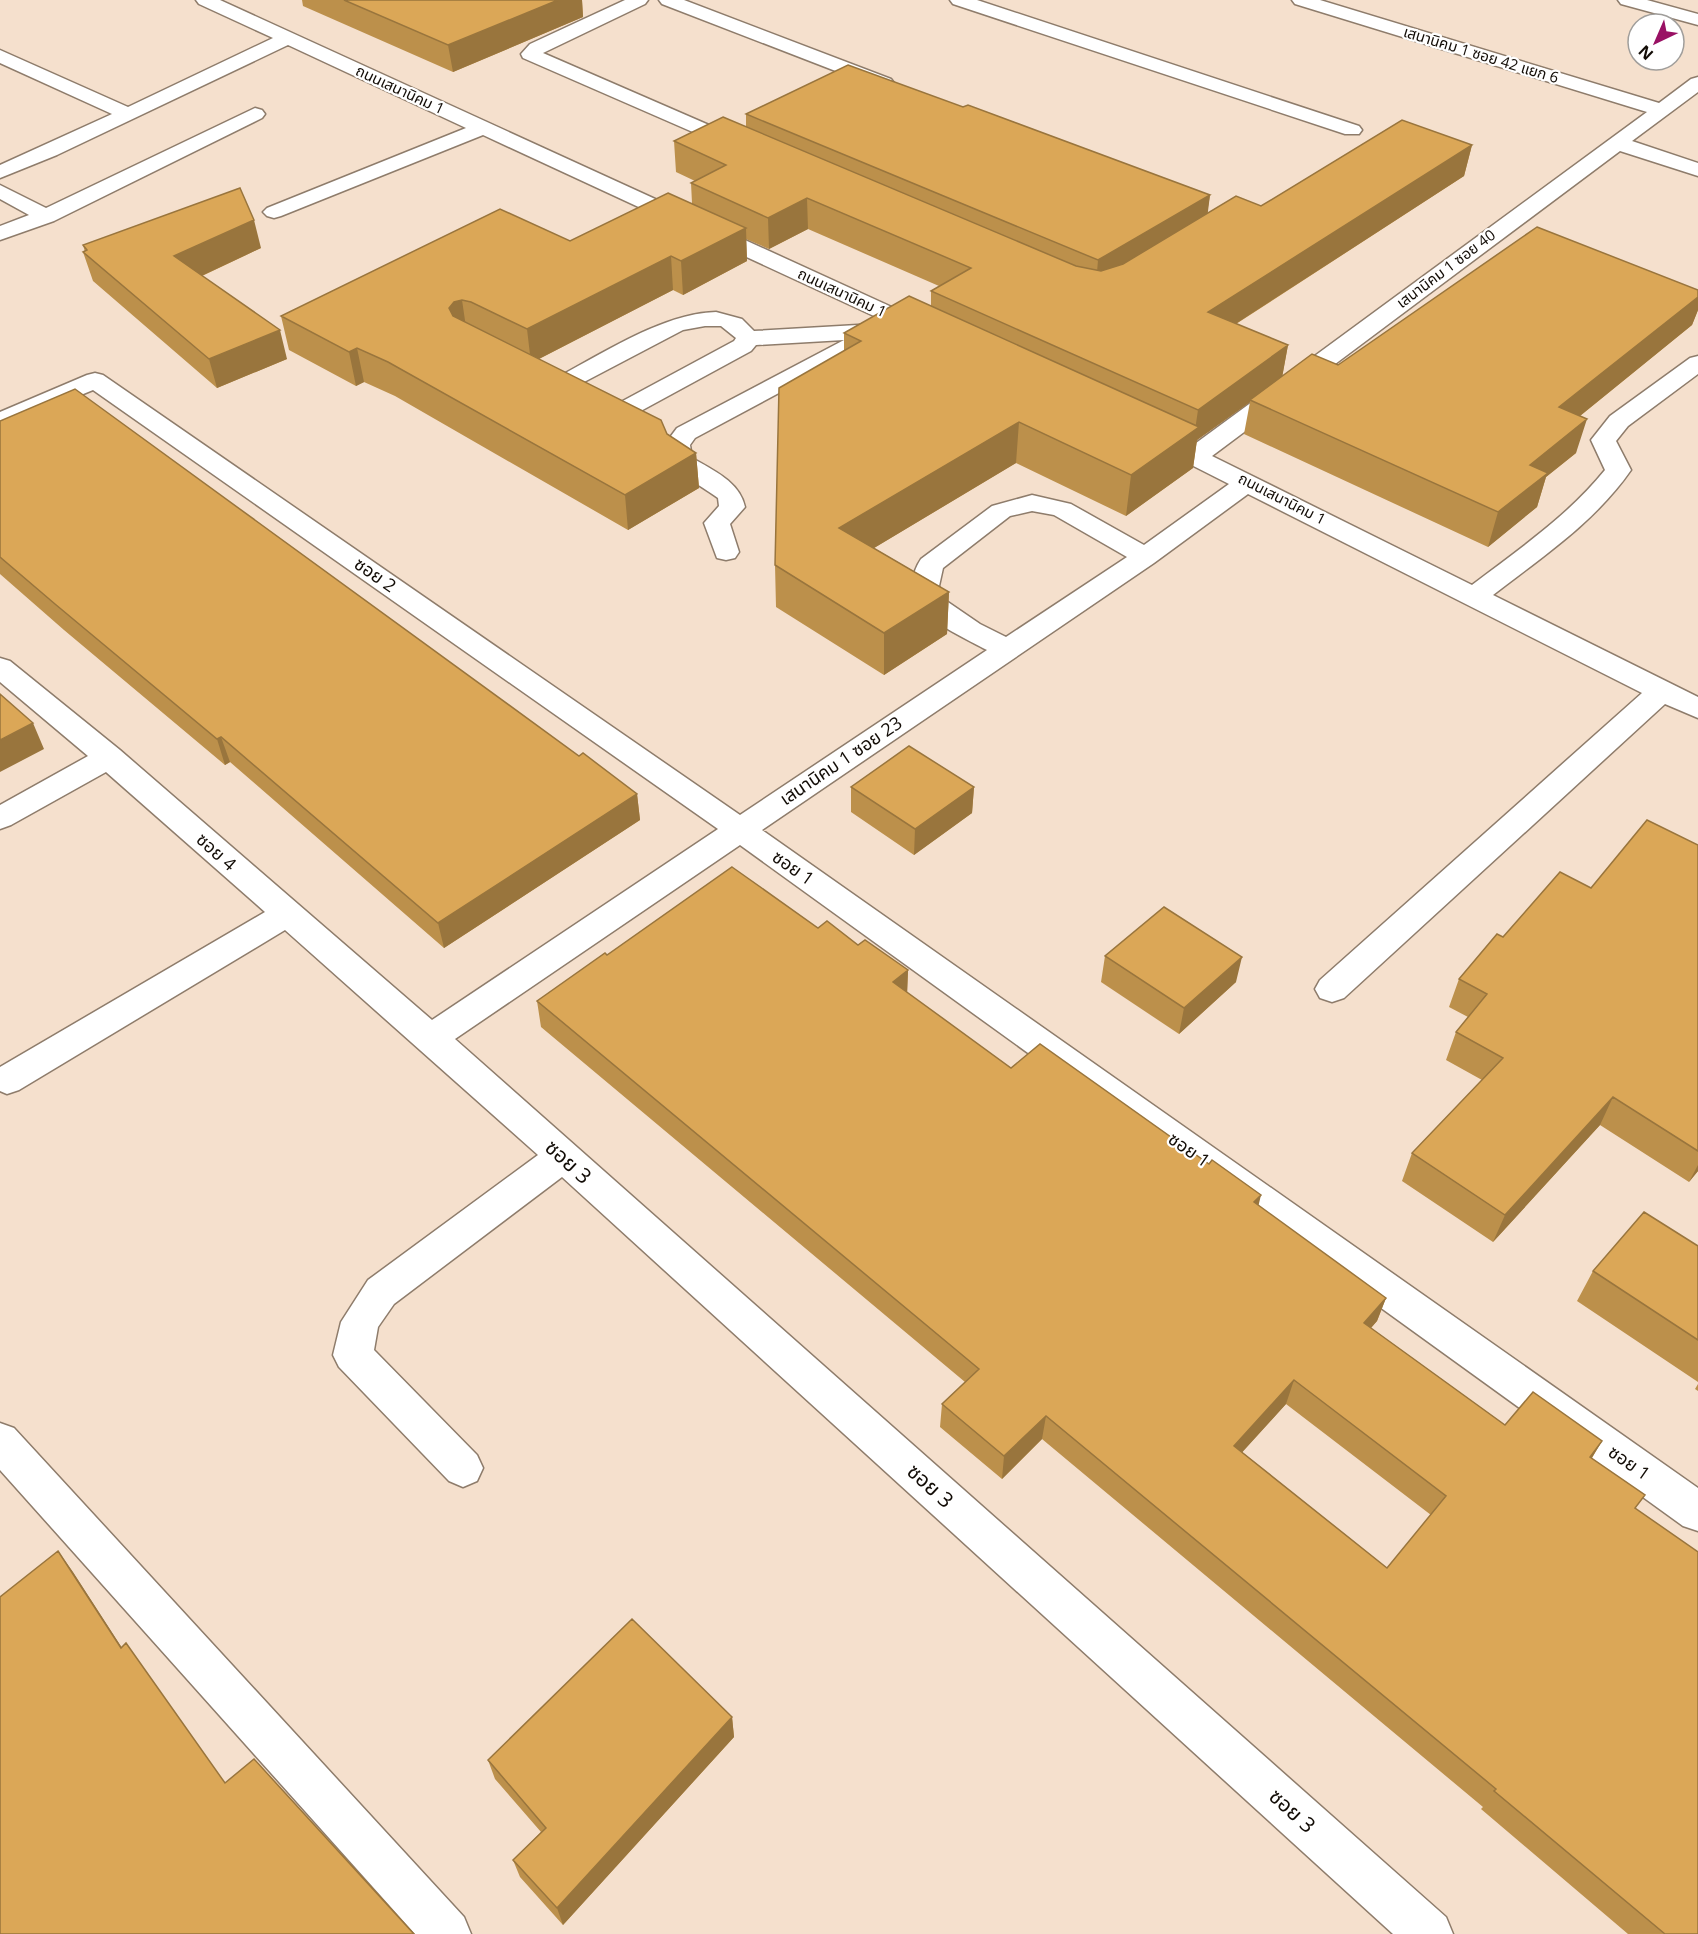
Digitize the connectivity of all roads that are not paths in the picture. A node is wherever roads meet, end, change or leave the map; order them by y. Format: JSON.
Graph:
{"nodes":[{"id":1,"x":205,"y":0,"type":"edge"},
{"id":2,"x":244,"y":0,"type":"edge"},
{"id":3,"x":639,"y":0,"type":"edge"},
{"id":4,"x":668,"y":0,"type":"edge"},
{"id":5,"x":959,"y":0,"type":"edge"},
{"id":6,"x":1301,"y":0,"type":"edge"},
{"id":7,"x":1627,"y":0,"type":"edge"},
{"id":8,"x":592,"y":4,"type":"dead end"},
{"id":9,"x":222,"y":8,"type":"junction"},
{"id":10,"x":613,"y":12,"type":"junction"},
{"id":11,"x":1698,"y":20,"type":"edge"},
{"id":12,"x":289,"y":38,"type":"junction"},
{"id":13,"x":0,"y":56,"type":"edge"},
{"id":14,"x":1698,"y":83,"type":"edge"},
{"id":15,"x":903,"y":90,"type":"edge"},
{"id":16,"x":1661,"y":110,"type":"junction"},
{"id":17,"x":127,"y":114,"type":"junction"},
{"id":18,"x":255,"y":114,"type":"dead end"},
{"id":19,"x":483,"y":128,"type":"junction"},
{"id":20,"x":1352,"y":129,"type":"dead end"},
{"id":21,"x":1617,"y":143,"type":"junction"},
{"id":22,"x":762,"y":155,"type":"edge"},
{"id":23,"x":1698,"y":170,"type":"edge"},
{"id":24,"x":0,"y":172,"type":"edge"},
{"id":25,"x":0,"y":191,"type":"edge"},
{"id":26,"x":274,"y":212,"type":"dead end"},
{"id":27,"x":46,"y":216,"type":"junction"},
{"id":28,"x":0,"y":234,"type":"edge"},
{"id":29,"x":1493,"y":235,"type":"junction"},
{"id":30,"x":1514,"y":243,"type":"edge"},
{"id":31,"x":898,"y":319,"type":"junction"},
{"id":32,"x":875,"y":331,"type":"junction"},
{"id":33,"x":748,"y":339,"type":"junction"},
{"id":34,"x":940,"y":339,"type":"edge"},
{"id":35,"x":1698,"y":363,"type":"edge"},
{"id":36,"x":0,"y":421,"type":"edge"},
{"id":37,"x":1131,"y":426,"type":"edge"},
{"id":38,"x":1195,"y":456,"type":"junction"},
{"id":39,"x":1248,"y":482,"type":"junction"},
{"id":40,"x":726,"y":552,"type":"dead end"},
{"id":41,"x":1145,"y":557,"type":"junction"},
{"id":42,"x":1475,"y":596,"type":"junction"},
{"id":43,"x":1009,"y":650,"type":"junction"},
{"id":44,"x":0,"y":667,"type":"edge"},
{"id":45,"x":1662,"y":691,"type":"junction"},
{"id":46,"x":1698,"y":709,"type":"edge"},
{"id":47,"x":109,"y":757,"type":"junction"},
{"id":48,"x":0,"y":818,"type":"edge"},
{"id":49,"x":739,"y":829,"type":"junction"},
{"id":50,"x":287,"y":914,"type":"junction"},
{"id":51,"x":1332,"y":989,"type":"dead end"},
{"id":52,"x":431,"y":1038,"type":"junction"},
{"id":53,"x":7,"y":1080,"type":"dead end"},
{"id":54,"x":562,"y":1157,"type":"junction"},
{"id":55,"x":0,"y":1441,"type":"edge"},
{"id":56,"x":463,"y":1468,"type":"dead end"},
{"id":57,"x":1698,"y":1512,"type":"edge"},
{"id":58,"x":447,"y":1934,"type":"edge"},
{"id":59,"x":1429,"y":1934,"type":"edge"}],
"edges":[{"from":1,"to":9,"type":"street","name":"ถนนเสนานิคม 1"},
{"from":2,"to":9,"type":"street"},
{"from":3,"to":10,"type":"street"},
{"from":4,"to":15,"type":"street"},
{"from":5,"to":20,"type":"street"},
{"from":6,"to":16,"type":"street","name":"เสนานิคม 1 ซอย 42 แยก 6"},
{"from":7,"to":11,"type":"street"},
{"from":8,"to":10,"type":"street"},
{"from":9,"to":12,"type":"street","name":"ถนนเสนานิคม 1"},
{"from":10,"to":22,"type":"street"},
{"from":12,"to":17,"type":"street"},
{"from":12,"to":19,"type":"street","name":"ถนนเสนานิคม 1"},
{"from":13,"to":17,"type":"street"},
{"from":14,"to":16,"type":"street","name":"เสนานิคม 1 ซอย 40"},
{"from":16,"to":21,"type":"street","name":"เสนานิคม 1 ซอย 40"},
{"from":17,"to":24,"type":"street"},
{"from":18,"to":27,"type":"street"},
{"from":19,"to":26,"type":"street"},
{"from":19,"to":31,"type":"street","name":"ถนนเสนานิคม 1"},
{"from":21,"to":23,"type":"street"},
{"from":21,"to":29,"type":"street","name":"เสนานิคม 1 ซอย 40"},
{"from":25,"to":27,"type":"street"},
{"from":27,"to":28,"type":"street"},
{"from":29,"to":30,"type":"street"},
{"from":29,"to":38,"type":"street","name":"เสนานิคม 1 ซอย 40"},
{"from":31,"to":32,"type":"street"},
{"from":31,"to":34,"type":"street","name":"ถนนเสนานิคม 1"},
{"from":32,"to":33,"type":"street"},
{"from":32,"to":40,"type":"street"},
{"from":33,"to":33,"type":"street"},
{"from":35,"to":42,"type":"street"},
{"from":36,"to":49,"type":"street","name":"ซอย 2"},
{"from":37,"to":38,"type":"street","name":"ถนนเสนานิคม 1"},
{"from":38,"to":39,"type":"street","name":"ถนนเสนานิคม 1"},
{"from":39,"to":41,"type":"street","name":"เสนานิคม 1 ซอย 23"},
{"from":39,"to":42,"type":"street","name":"ถนนเสนานิคม 1"},
{"from":41,"to":43,"type":"street","name":"เสนานิคม 1 ซอย 23"},
{"from":41,"to":43,"type":"street"},
{"from":42,"to":45,"type":"street","name":"ถนนเสนานิคม 1"},
{"from":43,"to":49,"type":"street","name":"เสนานิคม 1 ซอย 23"},
{"from":44,"to":47,"type":"street","name":"ซอย 4"},
{"from":45,"to":46,"type":"street","name":"ถนนเสนานิคม 1"},
{"from":45,"to":51,"type":"street"},
{"from":47,"to":48,"type":"street"},
{"from":47,"to":50,"type":"street","name":"ซอย 4"},
{"from":49,"to":52,"type":"street","name":"เสนานิคม 1 ซอย 23"},
{"from":49,"to":57,"type":"street","name":"ซอย 1"},
{"from":50,"to":52,"type":"street","name":"ซอย 4"},
{"from":50,"to":53,"type":"street"},
{"from":52,"to":54,"type":"street","name":"ซอย 3"},
{"from":54,"to":56,"type":"street"},
{"from":54,"to":59,"type":"street","name":"ซอย 3"},
{"from":55,"to":58,"type":"street"}]}
